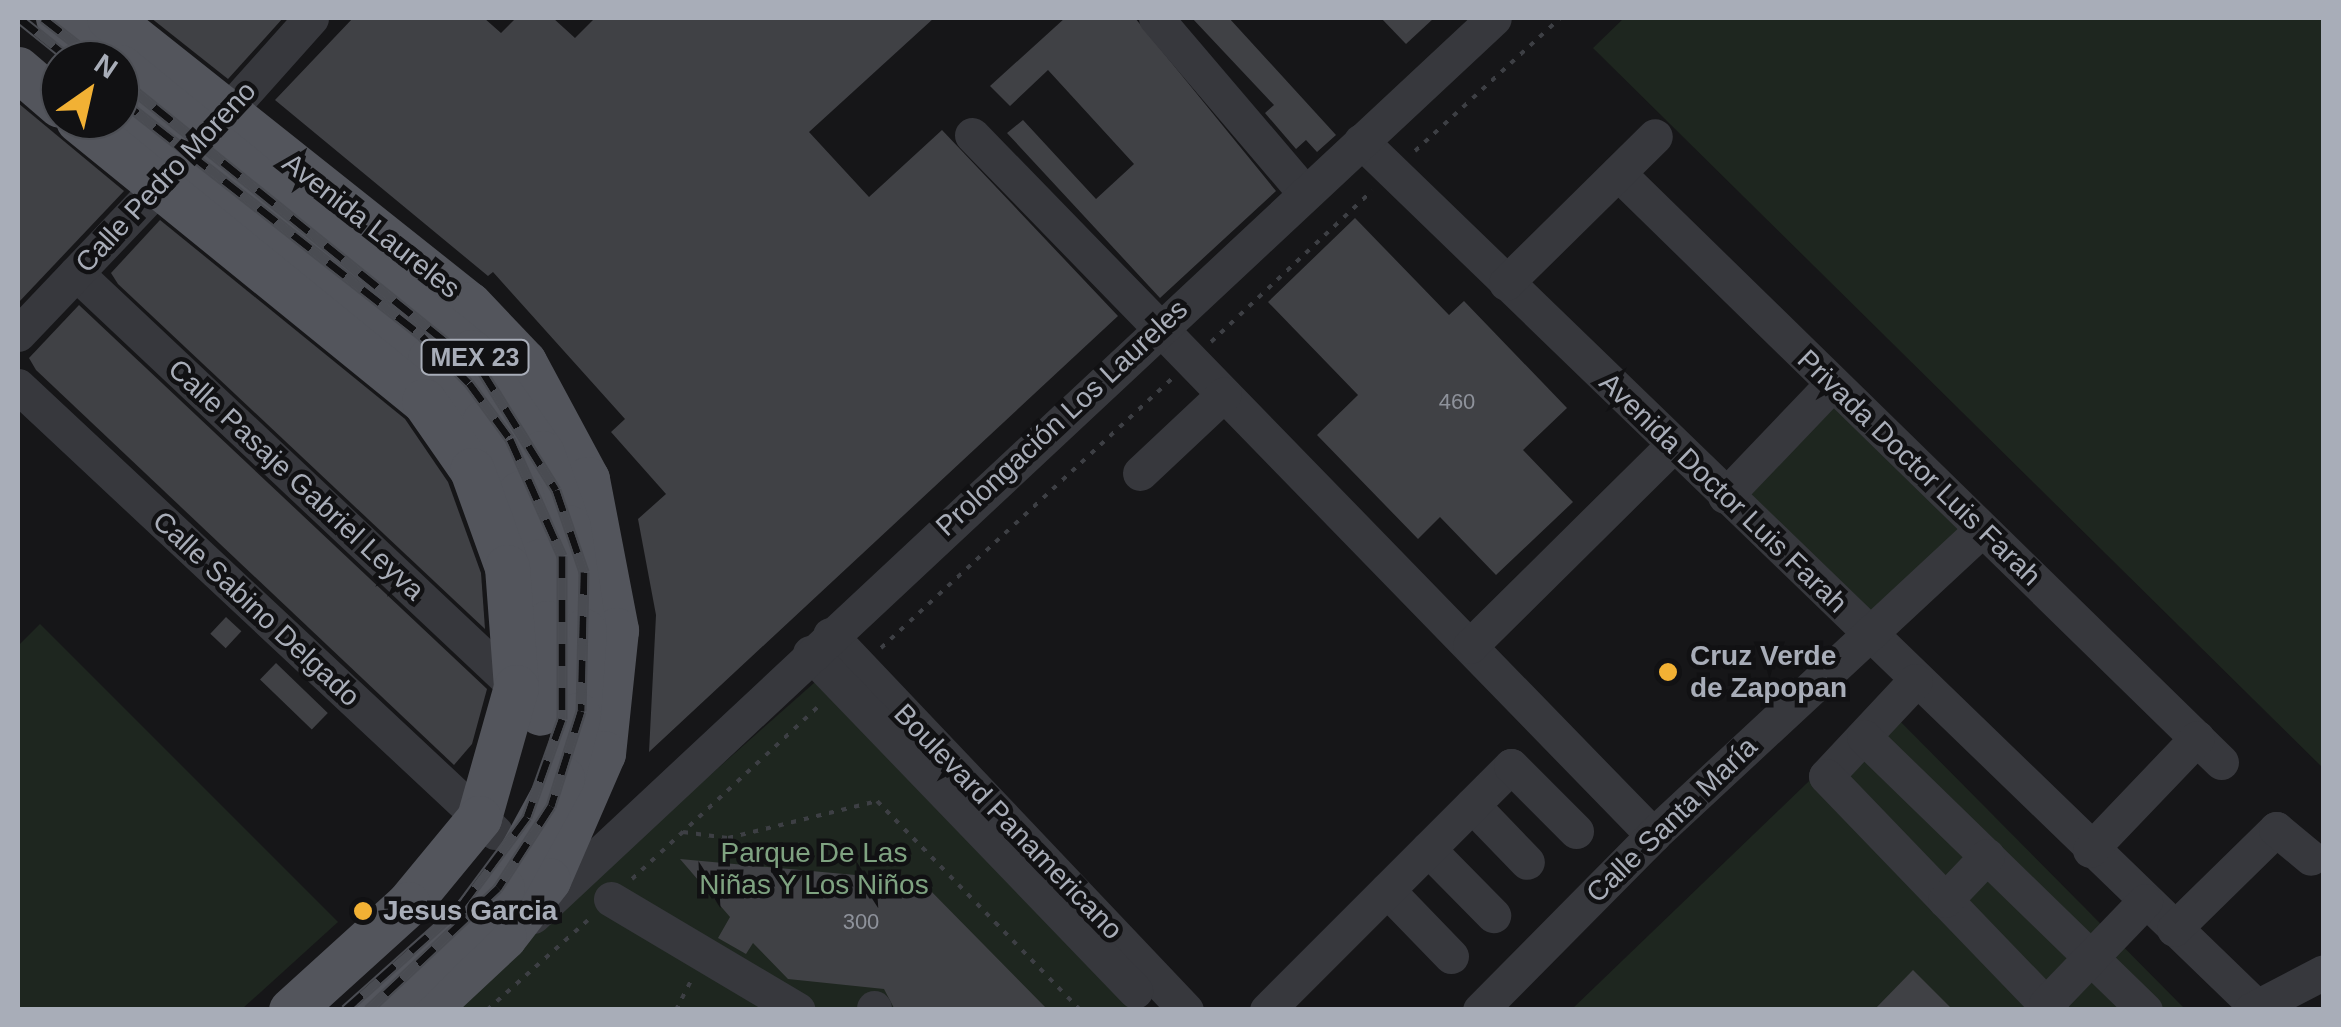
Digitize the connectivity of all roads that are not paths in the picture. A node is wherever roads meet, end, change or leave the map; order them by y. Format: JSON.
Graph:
{"nodes":[{"id":1,"x":58,"y":18,"type":"edge"},
{"id":2,"x":109,"y":18,"type":"edge"},
{"id":3,"x":312,"y":18,"type":"edge"},
{"id":4,"x":1156,"y":18,"type":"edge"},
{"id":5,"x":1494,"y":18,"type":"edge"},
{"id":6,"x":18,"y":32,"type":"edge"},
{"id":7,"x":86,"y":40,"type":"edge"},
{"id":8,"x":40,"y":50,"type":"edge"},
{"id":9,"x":18,"y":69,"type":"edge"},
{"id":10,"x":40,"y":87,"type":"edge"},
{"id":11,"x":140,"y":89,"type":"edge"},
{"id":12,"x":140,"y":124,"type":"edge"},
{"id":13,"x":972,"y":135,"type":"dead end"},
{"id":14,"x":140,"y":136,"type":"edge"},
{"id":15,"x":1655,"y":136,"type":"dead end"},
{"id":16,"x":1361,"y":141,"type":"junction"},
{"id":17,"x":193,"y":149,"type":"junction"},
{"id":18,"x":1618,"y":173,"type":"junction"},
{"id":19,"x":1305,"y":192,"type":"junction"},
{"id":20,"x":76,"y":273,"type":"junction"},
{"id":21,"x":1506,"y":283,"type":"junction"},
{"id":22,"x":1158,"y":330,"type":"junction"},
{"id":23,"x":18,"y":334,"type":"edge"},
{"id":24,"x":1833,"y":383,"type":"junction"},
{"id":25,"x":18,"y":386,"type":"edge"},
{"id":26,"x":1224,"y":394,"type":"junction"},
{"id":27,"x":1673,"y":445,"type":"junction"},
{"id":28,"x":1140,"y":472,"type":"dead end"},
{"id":29,"x":1725,"y":496,"type":"junction"},
{"id":30,"x":1982,"y":529,"type":"junction"},
{"id":31,"x":1869,"y":636,"type":"junction"},
{"id":32,"x":820,"y":644,"type":"junction"},
{"id":33,"x":1470,"y":646,"type":"junction"},
{"id":34,"x":851,"y":677,"type":"junction"},
{"id":35,"x":1915,"y":681,"type":"junction"},
{"id":36,"x":516,"y":687,"type":"junction"},
{"id":37,"x":1864,"y":736,"type":"junction"},
{"id":38,"x":591,"y":790,"type":"junction"},
{"id":39,"x":1472,"y":804,"type":"junction"},
{"id":40,"x":633,"y":822,"type":"junction"},
{"id":41,"x":487,"y":825,"type":"junction"},
{"id":42,"x":1576,"y":831,"type":"dead end"},
{"id":43,"x":1653,"y":835,"type":"junction"},
{"id":44,"x":1428,"y":849,"type":"junction"},
{"id":45,"x":2090,"y":850,"type":"junction"},
{"id":46,"x":1988,"y":856,"type":"junction"},
{"id":47,"x":2311,"y":858,"type":"dead end"},
{"id":48,"x":1527,"y":862,"type":"dead end"},
{"id":49,"x":1386,"y":890,"type":"junction"},
{"id":50,"x":610,"y":898,"type":"road end"},
{"id":51,"x":1945,"y":900,"type":"junction"},
{"id":52,"x":2145,"y":902,"type":"junction"},
{"id":53,"x":1494,"y":915,"type":"dead end"},
{"id":54,"x":2174,"y":929,"type":"junction"},
{"id":55,"x":504,"y":937,"type":"junction"},
{"id":56,"x":1451,"y":956,"type":"dead end"},
{"id":57,"x":2091,"y":957,"type":"junction"},
{"id":58,"x":2324,"y":972,"type":"edge"},
{"id":59,"x":1092,"y":983,"type":"edge"},
{"id":60,"x":2048,"y":1007,"type":"edge"},
{"id":61,"x":2255,"y":1008,"type":"edge"},
{"id":62,"x":290,"y":1010,"type":"edge"},
{"id":63,"x":322,"y":1010,"type":"edge"},
{"id":64,"x":378,"y":1010,"type":"edge"},
{"id":65,"x":426,"y":1010,"type":"edge"},
{"id":66,"x":798,"y":1010,"type":"edge"},
{"id":67,"x":1153,"y":1010,"type":"edge"},
{"id":68,"x":1186,"y":1010,"type":"edge"},
{"id":69,"x":1266,"y":1010,"type":"edge"},
{"id":70,"x":1480,"y":1010,"type":"edge"},
{"id":71,"x":2145,"y":1010,"type":"edge"}],
"edges":[{"from":1,"to":7,"type":"main road"},
{"from":2,"to":17,"type":"main road","name":"Avenida Laureles"},
{"from":3,"to":17,"type":"street","name":"Calle Pedro Moreno"},
{"from":4,"to":19,"type":"street"},
{"from":5,"to":16,"type":"street","name":"Prolongación Los Laureles"},
{"from":6,"to":8,"type":"main road"},
{"from":9,"to":10,"type":"main road"},
{"from":11,"to":17,"type":"main road","name":"Avenida Laureles","number":"MEX 23"},
{"from":12,"to":17,"type":"main road","name":"Avenida Laureles","number":"MEX 23"},
{"from":13,"to":22,"type":"street"},
{"from":14,"to":17,"type":"main road","name":"Avenida Laureles"},
{"from":15,"to":18,"type":"street"},
{"from":16,"to":19,"type":"street","name":"Prolongación Los Laureles"},
{"from":16,"to":21,"type":"street","name":"Avenida Doctor Luis Farah"},
{"from":17,"to":20,"type":"street","name":"Calle Pedro Moreno"},
{"from":17,"to":36,"type":"main road","name":"Avenida Laureles"},
{"from":17,"to":38,"type":"main road","name":"Avenida Laureles"},
{"from":17,"to":41,"type":"main road","name":"Avenida Laureles","number":"MEX 23"},
{"from":17,"to":64,"type":"main road","name":"Avenida Laureles","number":"MEX 23"},
{"from":18,"to":21,"type":"street"},
{"from":18,"to":24,"type":"street","name":"Privada Doctor Luis Farah"},
{"from":19,"to":22,"type":"street","name":"Prolongación Los Laureles"},
{"from":20,"to":23,"type":"street","name":"Calle Pedro Moreno"},
{"from":20,"to":36,"type":"street","name":"Calle Pasaje Gabriel Leyva"},
{"from":21,"to":27,"type":"street","name":"Avenida Doctor Luis Farah"},
{"from":22,"to":26,"type":"street"},
{"from":22,"to":32,"type":"street","name":"Prolongación Los Laureles"},
{"from":24,"to":29,"type":"street"},
{"from":24,"to":30,"type":"street","name":"Privada Doctor Luis Farah"},
{"from":25,"to":41,"type":"street","name":"Calle Sabino Delgado"},
{"from":26,"to":28,"type":"street"},
{"from":26,"to":33,"type":"street"},
{"from":27,"to":29,"type":"street","name":"Avenida Doctor Luis Farah"},
{"from":27,"to":33,"type":"street"},
{"from":29,"to":31,"type":"street","name":"Avenida Doctor Luis Farah"},
{"from":30,"to":31,"type":"street","name":"Calle Santa María"},
{"from":30,"to":45,"type":"street","name":"Privada Doctor Luis Farah"},
{"from":31,"to":35,"type":"street","name":"Avenida Doctor Luis Farah"},
{"from":31,"to":43,"type":"street","name":"Calle Santa María"},
{"from":32,"to":34,"type":"street","name":"Boulevard Panamericano"},
{"from":32,"to":40,"type":"street","name":"Prolongación Los Laureles"},
{"from":33,"to":43,"type":"street"},
{"from":34,"to":59,"type":"street","name":"Boulevard Panamericano"},
{"from":34,"to":68,"type":"street","name":"Boulevard Panamericano"},
{"from":35,"to":37,"type":"street"},
{"from":35,"to":45,"type":"street","name":"Avenida Doctor Luis Farah"},
{"from":36,"to":41,"type":"main road","name":"Avenida Laureles"},
{"from":37,"to":46,"type":"street"},
{"from":37,"to":51,"type":"street"},
{"from":38,"to":40,"type":"street"},
{"from":38,"to":55,"type":"main road","name":"Avenida Laureles"},
{"from":39,"to":42,"type":"street"},
{"from":39,"to":44,"type":"street"},
{"from":39,"to":48,"type":"street"},
{"from":40,"to":55,"type":"street","name":"Prolongación Los Laureles"},
{"from":41,"to":62,"type":"main road","name":"Avenida Laureles"},
{"from":41,"to":63,"type":"main road","name":"Avenida Laureles","number":"MEX 23"},
{"from":43,"to":70,"type":"street","name":"Calle Santa María"},
{"from":44,"to":49,"type":"street"},
{"from":44,"to":53,"type":"street"},
{"from":45,"to":52,"type":"street","name":"Avenida Doctor Luis Farah"},
{"from":46,"to":51,"type":"street"},
{"from":46,"to":57,"type":"street"},
{"from":47,"to":54,"type":"street"},
{"from":49,"to":56,"type":"street"},
{"from":49,"to":69,"type":"street"},
{"from":50,"to":66,"type":"street"},
{"from":51,"to":60,"type":"street"},
{"from":52,"to":54,"type":"street","name":"Avenida Doctor Luis Farah"},
{"from":52,"to":57,"type":"street"},
{"from":54,"to":61,"type":"street","name":"Avenida Doctor Luis Farah"},
{"from":55,"to":65,"type":"main road","name":"Avenida Laureles"},
{"from":57,"to":60,"type":"street"},
{"from":57,"to":71,"type":"street"},
{"from":58,"to":61,"type":"street"},
{"from":59,"to":67,"type":"street","name":"Boulevard Panamericano"}]}
